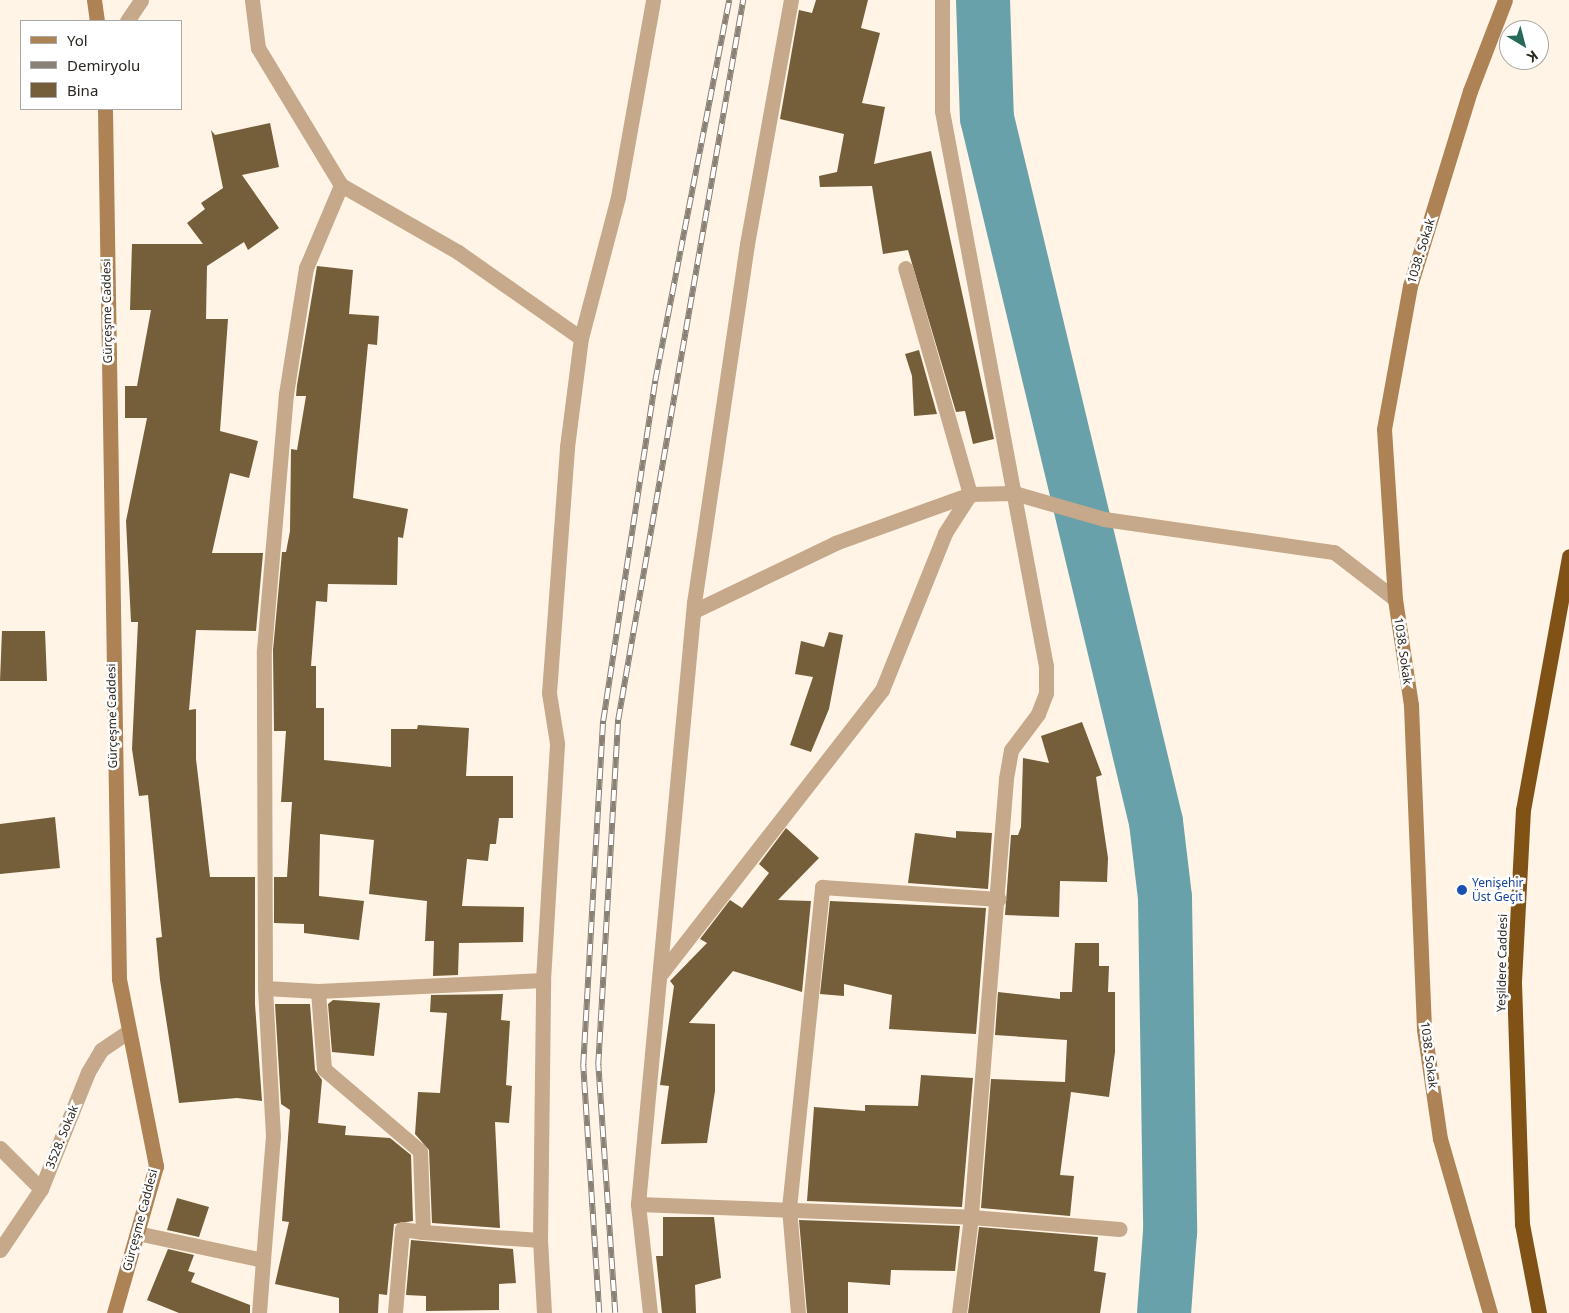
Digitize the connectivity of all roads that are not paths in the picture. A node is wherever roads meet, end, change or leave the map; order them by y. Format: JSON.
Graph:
{"nodes":[{"id":1,"x":94,"y":0,"type":"edge"},
{"id":2,"x":141,"y":0,"type":"edge"},
{"id":3,"x":252,"y":0,"type":"edge"},
{"id":4,"x":653,"y":0,"type":"edge"},
{"id":5,"x":791,"y":0,"type":"edge"},
{"id":6,"x":942,"y":0,"type":"edge"},
{"id":7,"x":1506,"y":0,"type":"edge"},
{"id":8,"x":97,"y":20,"type":"edge"},
{"id":9,"x":128,"y":20,"type":"edge"},
{"id":10,"x":105,"y":110,"type":"edge"},
{"id":11,"x":341,"y":185,"type":"junction"},
{"id":12,"x":905,"y":268,"type":"dead end"},
{"id":13,"x":581,"y":338,"type":"junction"},
{"id":14,"x":1014,"y":493,"type":"junction"},
{"id":15,"x":970,"y":494,"type":"junction"},
{"id":16,"x":1569,"y":556,"type":"edge"},
{"id":17,"x":1395,"y":599,"type":"junction"},
{"id":18,"x":694,"y":611,"type":"junction"},
{"id":19,"x":999,"y":899,"type":"junction"},
{"id":20,"x":660,"y":975,"type":"junction"},
{"id":21,"x":543,"y":980,"type":"junction"},
{"id":22,"x":265,"y":988,"type":"junction"},
{"id":23,"x":318,"y":991,"type":"junction"},
{"id":24,"x":129,"y":1031,"type":"junction"},
{"id":25,"x":0,"y":1148,"type":"edge"},
{"id":26,"x":41,"y":1189,"type":"junction"},
{"id":27,"x":638,"y":1204,"type":"junction"},
{"id":28,"x":789,"y":1208,"type":"junction"},
{"id":29,"x":971,"y":1216,"type":"junction"},
{"id":30,"x":1120,"y":1229,"type":"dead end"},
{"id":31,"x":423,"y":1232,"type":"junction"},
{"id":32,"x":137,"y":1233,"type":"junction"},
{"id":33,"x":540,"y":1240,"type":"junction"},
{"id":34,"x":0,"y":1250,"type":"edge"},
{"id":35,"x":263,"y":1260,"type":"junction"},
{"id":36,"x":114,"y":1313,"type":"edge"},
{"id":37,"x":259,"y":1313,"type":"edge"},
{"id":38,"x":395,"y":1313,"type":"edge"},
{"id":39,"x":544,"y":1313,"type":"edge"},
{"id":40,"x":650,"y":1313,"type":"edge"},
{"id":41,"x":798,"y":1313,"type":"edge"},
{"id":42,"x":959,"y":1313,"type":"edge"},
{"id":43,"x":1490,"y":1313,"type":"edge"},
{"id":44,"x":1539,"y":1313,"type":"edge"}],
"edges":[{"from":1,"to":8,"type":"street"},
{"from":2,"to":9,"type":"street"},
{"from":3,"to":11,"type":"street"},
{"from":4,"to":13,"type":"street"},
{"from":5,"to":18,"type":"street"},
{"from":6,"to":14,"type":"street"},
{"from":7,"to":17,"type":"street","name":"1038. Sokak"},
{"from":10,"to":24,"type":"street","name":"Gürçeşme Caddesi"},
{"from":11,"to":13,"type":"street"},
{"from":11,"to":22,"type":"street"},
{"from":12,"to":15,"type":"street"},
{"from":13,"to":21,"type":"street"},
{"from":14,"to":15,"type":"street"},
{"from":14,"to":17,"type":"street"},
{"from":14,"to":19,"type":"street"},
{"from":15,"to":18,"type":"street"},
{"from":15,"to":20,"type":"street"},
{"from":16,"to":44,"type":"highway","name":"Yeşildere Caddesi"},
{"from":17,"to":43,"type":"street","name":"1038. Sokak"},
{"from":18,"to":20,"type":"street"},
{"from":19,"to":28,"type":"street"},
{"from":19,"to":29,"type":"street"},
{"from":20,"to":27,"type":"street"},
{"from":21,"to":23,"type":"street"},
{"from":21,"to":33,"type":"street"},
{"from":22,"to":23,"type":"street"},
{"from":22,"to":35,"type":"street"},
{"from":23,"to":31,"type":"street"},
{"from":24,"to":26,"type":"street","name":"3528. Sokak"},
{"from":24,"to":32,"type":"street","name":"Gürçeşme Caddesi"},
{"from":25,"to":26,"type":"street"},
{"from":26,"to":34,"type":"street","name":"3528. Sokak"},
{"from":27,"to":28,"type":"street"},
{"from":27,"to":40,"type":"street"},
{"from":28,"to":29,"type":"street"},
{"from":28,"to":41,"type":"street"},
{"from":29,"to":30,"type":"street"},
{"from":29,"to":42,"type":"street"},
{"from":31,"to":33,"type":"street"},
{"from":31,"to":38,"type":"street"},
{"from":32,"to":35,"type":"street"},
{"from":32,"to":36,"type":"street","name":"Gürçeşme Caddesi"},
{"from":33,"to":39,"type":"street"},
{"from":35,"to":37,"type":"street"}]}
